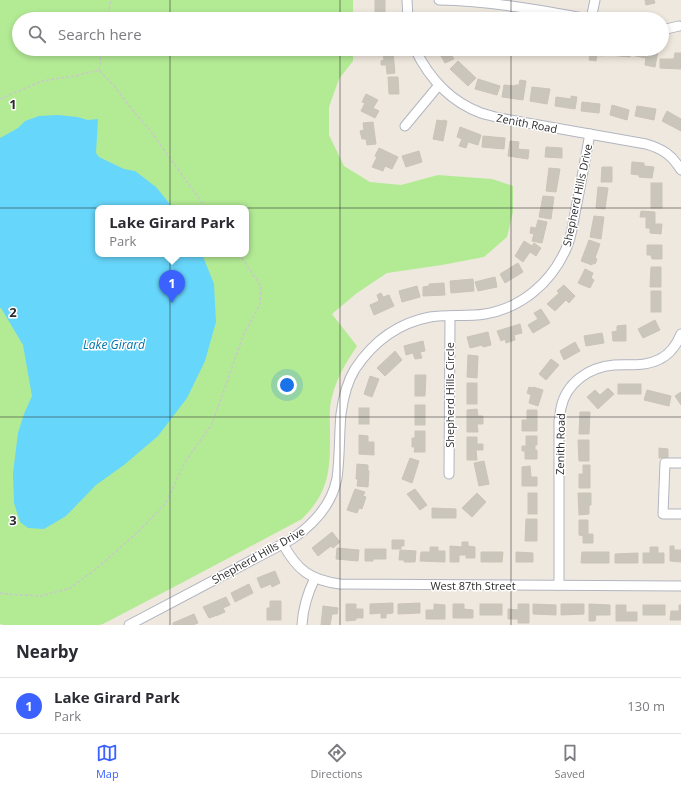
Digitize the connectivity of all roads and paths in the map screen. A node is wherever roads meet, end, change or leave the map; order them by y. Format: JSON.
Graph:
{"nodes":[{"id":1,"x":111,"y":0,"type":"edge"},
{"id":2,"x":407,"y":0,"type":"edge"},
{"id":3,"x":439,"y":0,"type":"edge"},
{"id":4,"x":595,"y":0,"type":"edge"},
{"id":5,"x":108,"y":12,"type":"edge"},
{"id":6,"x":408,"y":12,"type":"edge"},
{"id":7,"x":550,"y":12,"type":"edge"},
{"id":8,"x":592,"y":12,"type":"edge"},
{"id":9,"x":679,"y":26,"type":"dead end"},
{"id":10,"x":669,"y":28,"type":"edge"},
{"id":11,"x":101,"y":56,"type":"edge"},
{"id":12,"x":418,"y":56,"type":"edge"},
{"id":13,"x":99,"y":70,"type":"junction"},
{"id":14,"x":439,"y":85,"type":"junction"},
{"id":15,"x":0,"y":99,"type":"edge"},
{"id":16,"x":405,"y":126,"type":"dead end"},
{"id":17,"x":590,"y":134,"type":"junction"},
{"id":18,"x":681,"y":170,"type":"edge"},
{"id":19,"x":204,"y":205,"type":"edge"},
{"id":20,"x":241,"y":257,"type":"edge"},
{"id":21,"x":450,"y":316,"type":"junction"},
{"id":22,"x":681,"y":334,"type":"edge"},
{"id":23,"x":681,"y":463,"type":"edge"},
{"id":24,"x":449,"y":474,"type":"dead end"},
{"id":25,"x":681,"y":514,"type":"edge"},
{"id":26,"x":283,"y":544,"type":"junction"},
{"id":27,"x":315,"y":578,"type":"junction"},
{"id":28,"x":559,"y":585,"type":"junction"},
{"id":29,"x":681,"y":586,"type":"edge"},
{"id":30,"x":0,"y":592,"type":"edge"},
{"id":31,"x":129,"y":625,"type":"edge"},
{"id":32,"x":302,"y":625,"type":"edge"}],
"edges":[{"from":1,"to":5,"type":"path"},
{"from":2,"to":6,"type":"street"},
{"from":3,"to":7,"type":"street"},
{"from":4,"to":8,"type":"street"},
{"from":9,"to":10,"type":"street"},
{"from":11,"to":13,"type":"path"},
{"from":12,"to":14,"type":"street","name":"Zenith Road"},
{"from":13,"to":15,"type":"path"},
{"from":13,"to":19,"type":"path"},
{"from":14,"to":16,"type":"street"},
{"from":14,"to":17,"type":"street","name":"Zenith Road"},
{"from":17,"to":18,"type":"street","name":"Zenith Road"},
{"from":17,"to":21,"type":"street","name":"Shepherd Hills Drive"},
{"from":20,"to":30,"type":"path"},
{"from":21,"to":24,"type":"street","name":"Shepherd Hills Circle"},
{"from":21,"to":26,"type":"street","name":"Shepherd Hills Drive"},
{"from":22,"to":28,"type":"street","name":"Zenith Road"},
{"from":23,"to":25,"type":"street"},
{"from":26,"to":27,"type":"street","name":"West 87th Street"},
{"from":26,"to":31,"type":"street","name":"Shepherd Hills Drive"},
{"from":27,"to":28,"type":"street","name":"West 87th Street"},
{"from":27,"to":32,"type":"street"},
{"from":28,"to":29,"type":"street","name":"West 87th Street"}]}
